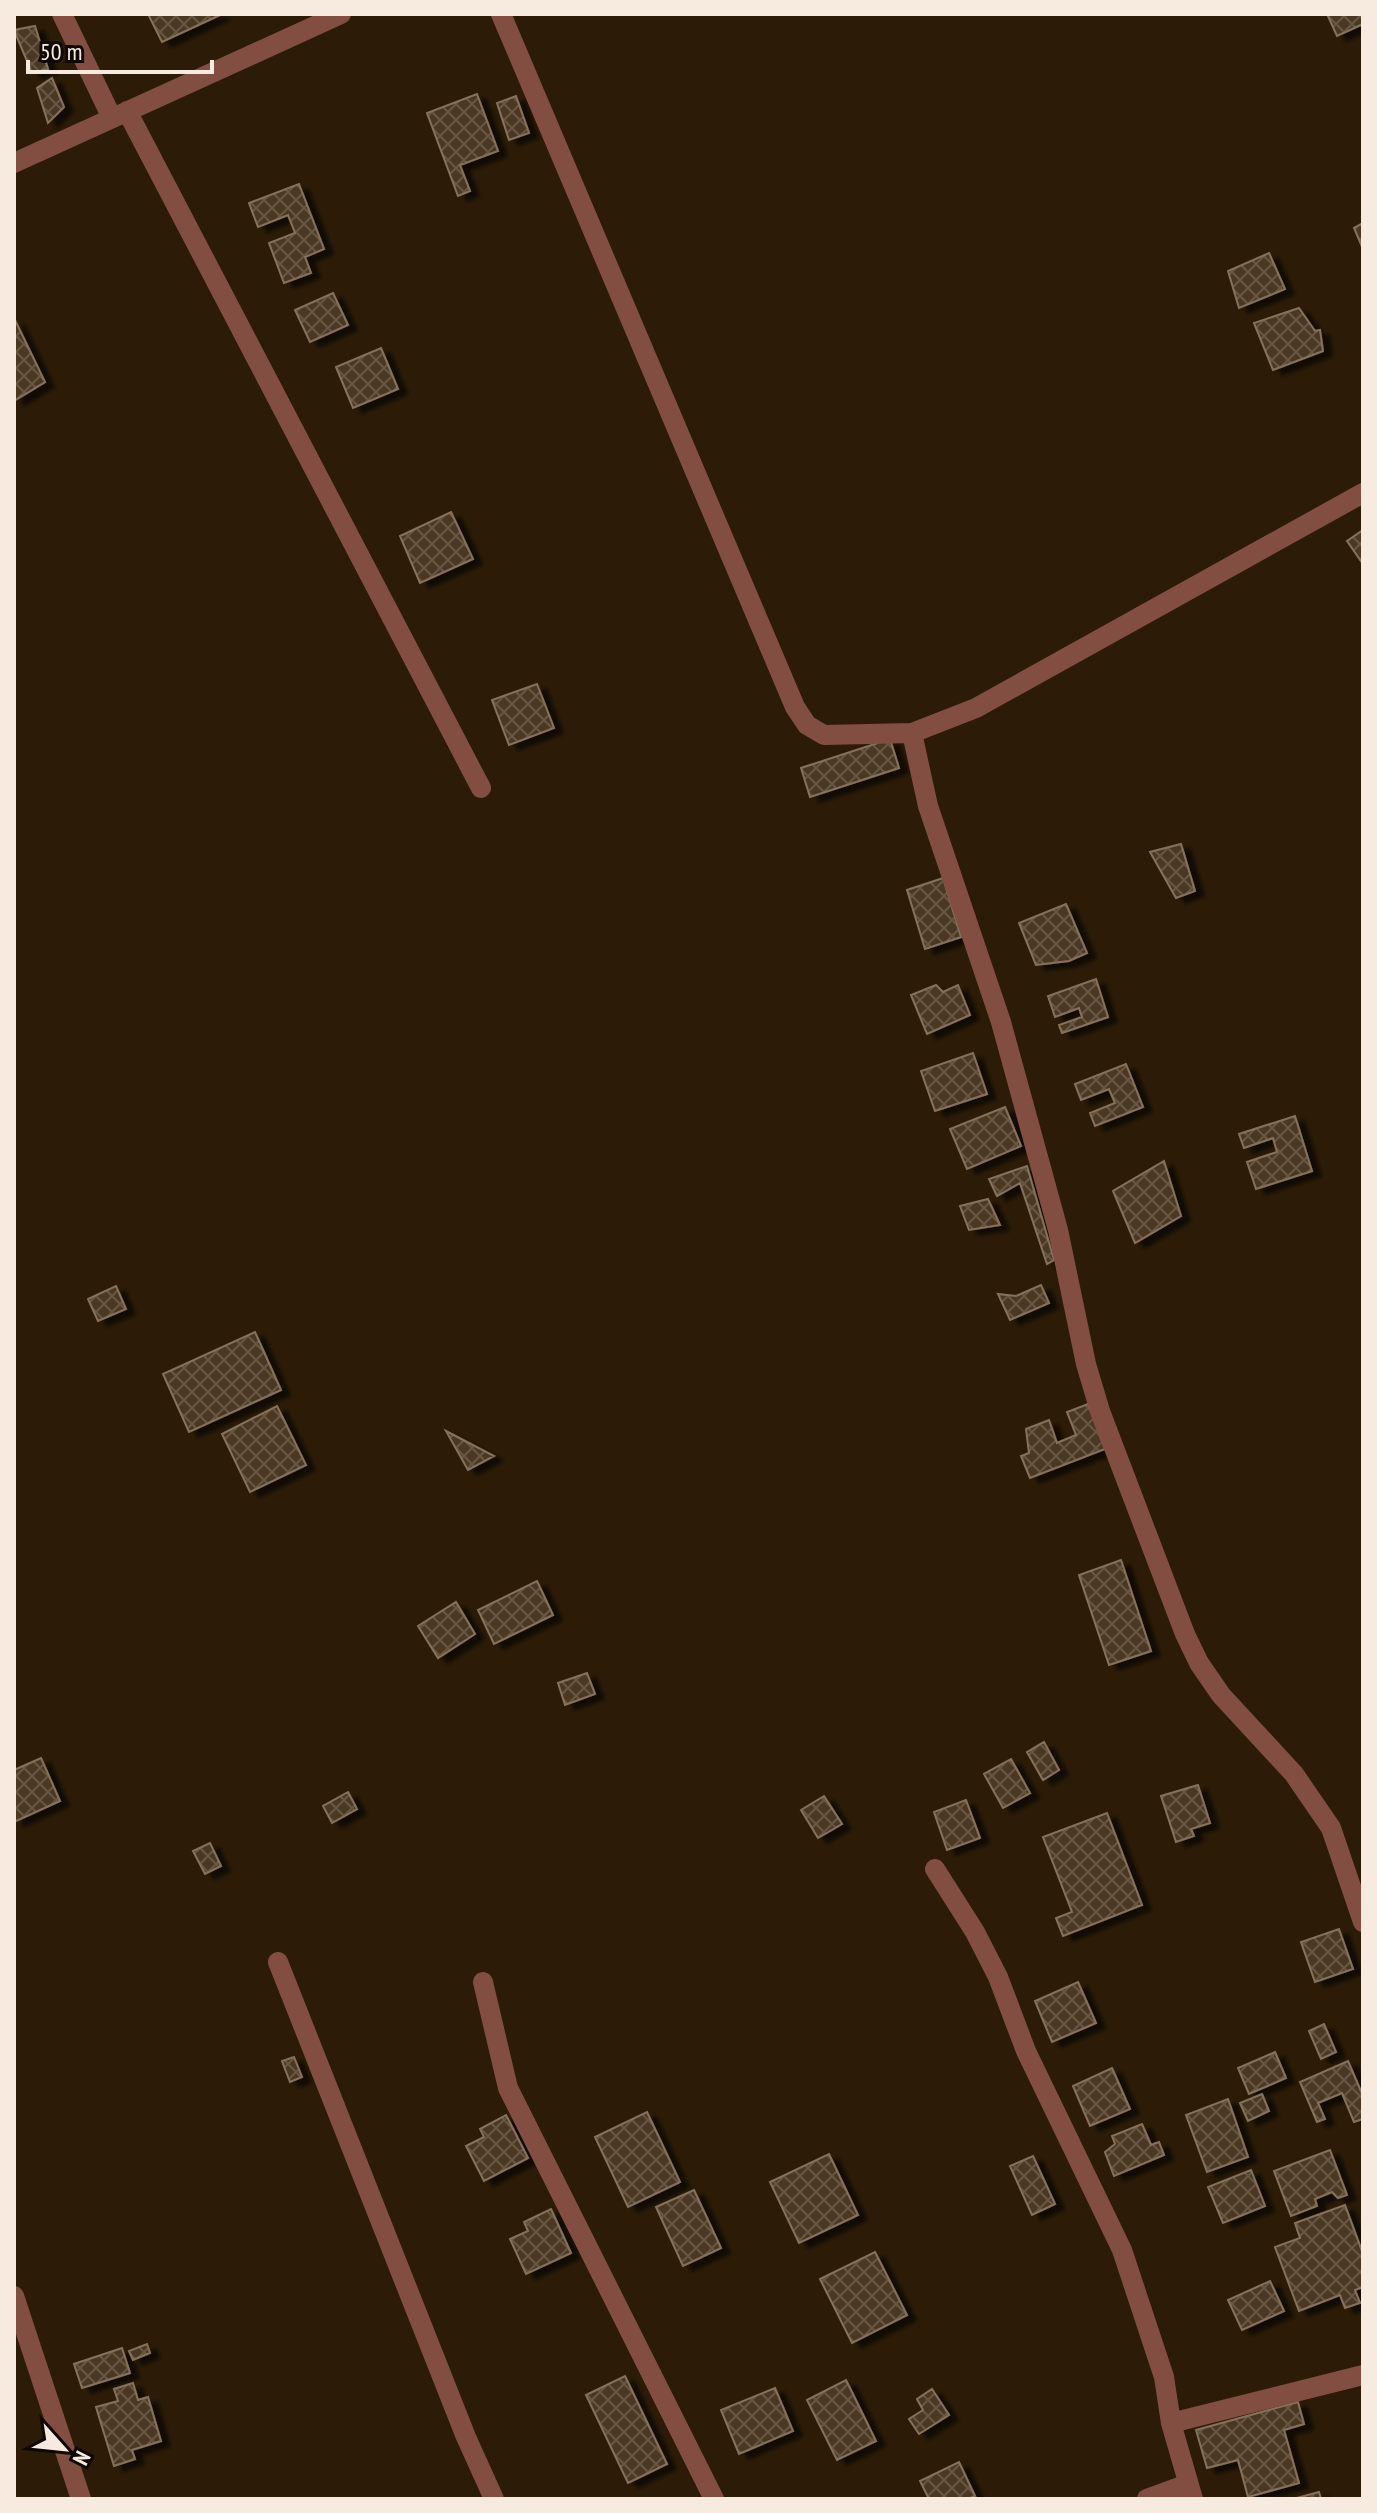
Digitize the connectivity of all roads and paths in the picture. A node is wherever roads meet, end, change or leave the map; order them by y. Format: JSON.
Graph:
{"nodes":[{"id":1,"x":62,"y":14,"type":"edge"},
{"id":2,"x":341,"y":14,"type":"edge"},
{"id":3,"x":501,"y":14,"type":"edge"},
{"id":4,"x":120,"y":115,"type":"junction"},
{"id":5,"x":14,"y":163,"type":"edge"},
{"id":6,"x":1363,"y":493,"type":"edge"},
{"id":7,"x":912,"y":733,"type":"junction"},
{"id":8,"x":481,"y":788,"type":"dead end"},
{"id":9,"x":935,"y":1869,"type":"dead end"},
{"id":10,"x":1363,"y":1922,"type":"edge"},
{"id":11,"x":278,"y":1962,"type":"dead end"},
{"id":12,"x":483,"y":1982,"type":"dead end"},
{"id":13,"x":14,"y":2296,"type":"edge"},
{"id":14,"x":1363,"y":2375,"type":"edge"},
{"id":15,"x":1171,"y":2423,"type":"junction"},
{"id":16,"x":1190,"y":2492,"type":"edge"},
{"id":17,"x":81,"y":2499,"type":"edge"},
{"id":18,"x":494,"y":2499,"type":"edge"},
{"id":19,"x":714,"y":2499,"type":"edge"},
{"id":20,"x":1147,"y":2499,"type":"edge"}],
"edges":[{"from":1,"to":4,"type":"street"},
{"from":2,"to":4,"type":"street"},
{"from":3,"to":7,"type":"street"},
{"from":4,"to":5,"type":"street"},
{"from":4,"to":8,"type":"street"},
{"from":6,"to":7,"type":"street"},
{"from":7,"to":10,"type":"street"},
{"from":9,"to":15,"type":"street"},
{"from":11,"to":18,"type":"street"},
{"from":12,"to":19,"type":"street"},
{"from":13,"to":17,"type":"street"},
{"from":14,"to":15,"type":"street"},
{"from":15,"to":16,"type":"street"},
{"from":16,"to":20,"type":"street"}]}
